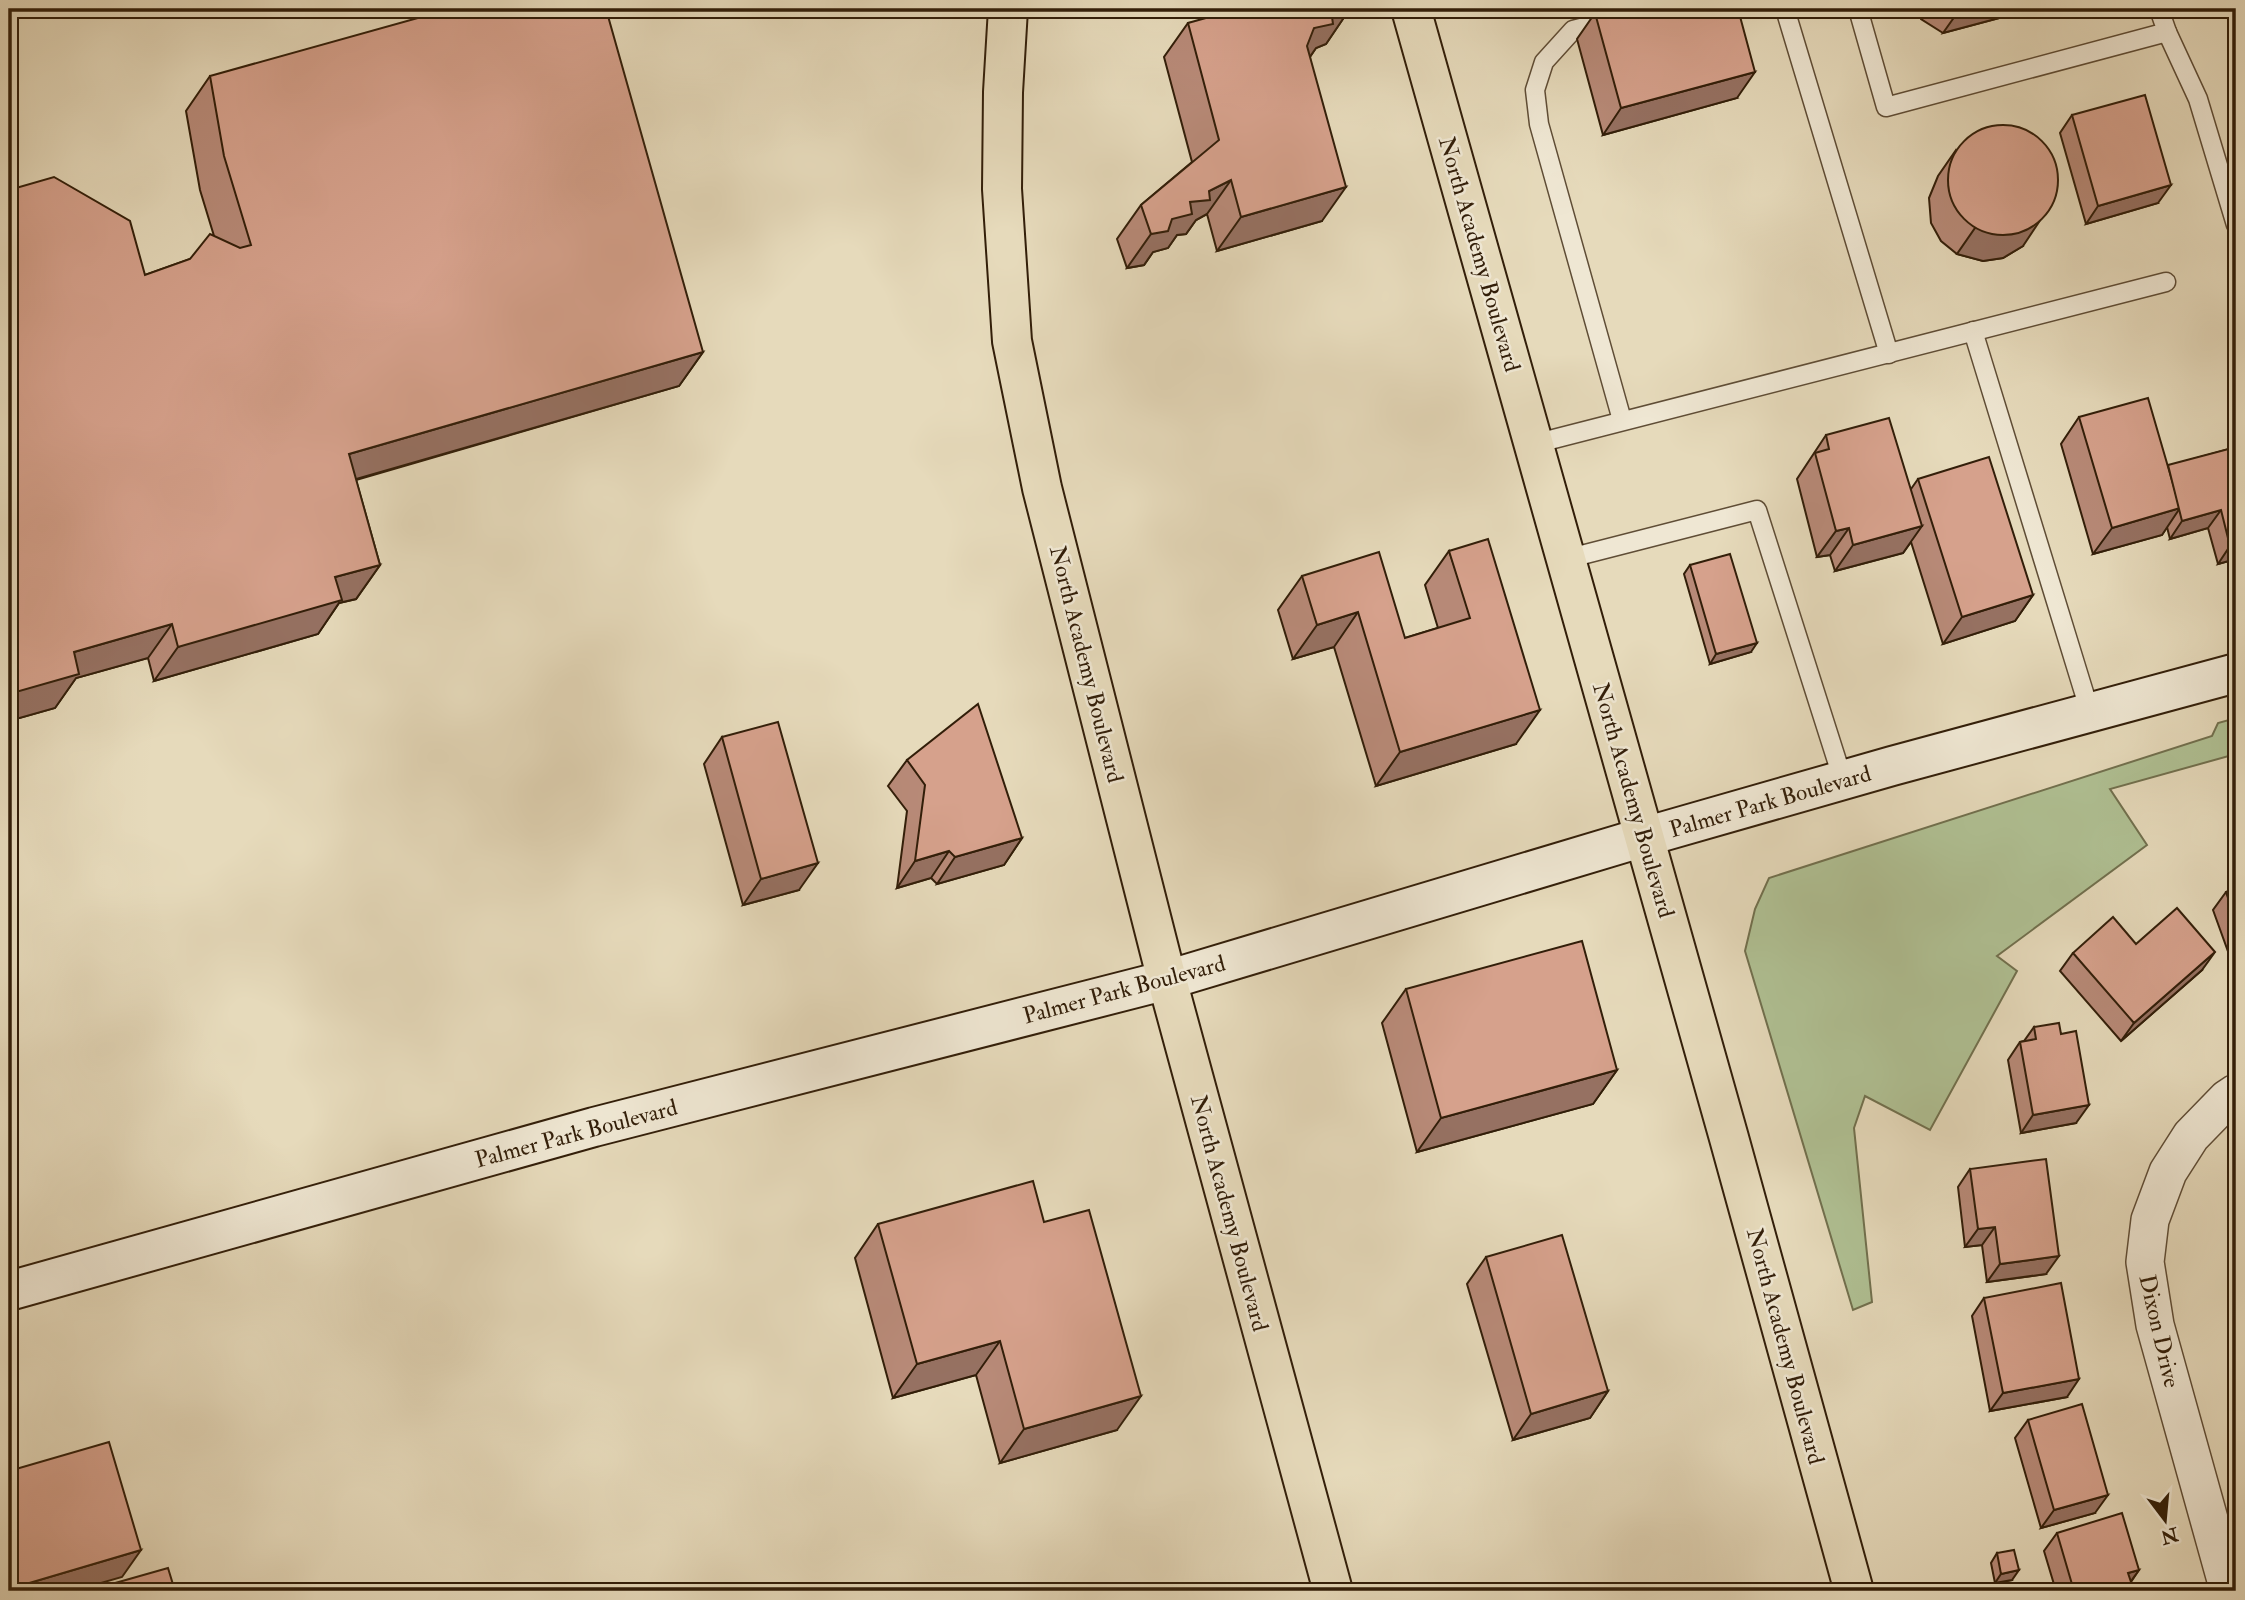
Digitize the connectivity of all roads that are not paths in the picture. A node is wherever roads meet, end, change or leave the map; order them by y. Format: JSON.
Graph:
{"nodes":[{"id":1,"x":1008,"y":9,"type":"edge"},
{"id":2,"x":1411,"y":9,"type":"edge"},
{"id":3,"x":1785,"y":9,"type":"edge"},
{"id":4,"x":1858,"y":9,"type":"edge"},
{"id":5,"x":2159,"y":9,"type":"edge"},
{"id":6,"x":1628,"y":15,"type":"edge"},
{"id":7,"x":2166,"y":32,"type":"junction"},
{"id":8,"x":2236,"y":225,"type":"edge"},
{"id":9,"x":2166,"y":282,"type":"dead end"},
{"id":10,"x":1973,"y":331,"type":"junction"},
{"id":11,"x":1889,"y":354,"type":"junction"},
{"id":12,"x":1622,"y":420,"type":"junction"},
{"id":13,"x":1534,"y":444,"type":"junction"},
{"id":14,"x":1566,"y":559,"type":"junction"},
{"id":15,"x":2236,"y":673,"type":"edge"},
{"id":16,"x":2090,"y":712,"type":"junction"},
{"id":17,"x":1843,"y":780,"type":"junction"},
{"id":18,"x":1644,"y":837,"type":"junction"},
{"id":19,"x":1167,"y":980,"type":"junction"},
{"id":20,"x":2236,"y":1093,"type":"edge"},
{"id":21,"x":9,"y":1291,"type":"edge"},
{"id":22,"x":1333,"y":1591,"type":"edge"},
{"id":23,"x":1854,"y":1591,"type":"edge"},
{"id":24,"x":2229,"y":1591,"type":"edge"}],
"edges":[{"from":1,"to":19,"type":"highway","name":"North Academy Boulevard"},
{"from":2,"to":13,"type":"highway","name":"North Academy Boulevard"},
{"from":3,"to":11,"type":"lane"},
{"from":4,"to":7,"type":"lane"},
{"from":5,"to":7,"type":"lane"},
{"from":6,"to":12,"type":"lane"},
{"from":7,"to":8,"type":"lane"},
{"from":9,"to":10,"type":"lane"},
{"from":10,"to":11,"type":"lane"},
{"from":10,"to":16,"type":"lane"},
{"from":11,"to":12,"type":"lane"},
{"from":12,"to":13,"type":"lane"},
{"from":13,"to":14,"type":"highway","name":"North Academy Boulevard"},
{"from":14,"to":17,"type":"lane"},
{"from":14,"to":18,"type":"highway","name":"North Academy Boulevard"},
{"from":15,"to":16,"type":"main road","name":"Palmer Park Boulevard"},
{"from":16,"to":17,"type":"main road","name":"Palmer Park Boulevard"},
{"from":17,"to":18,"type":"main road","name":"Palmer Park Boulevard"},
{"from":18,"to":19,"type":"main road","name":"Palmer Park Boulevard"},
{"from":18,"to":23,"type":"highway","name":"North Academy Boulevard"},
{"from":19,"to":21,"type":"main road","name":"Palmer Park Boulevard"},
{"from":19,"to":22,"type":"highway","name":"North Academy Boulevard"},
{"from":20,"to":24,"type":"street","name":"Dixon Drive"}]}
